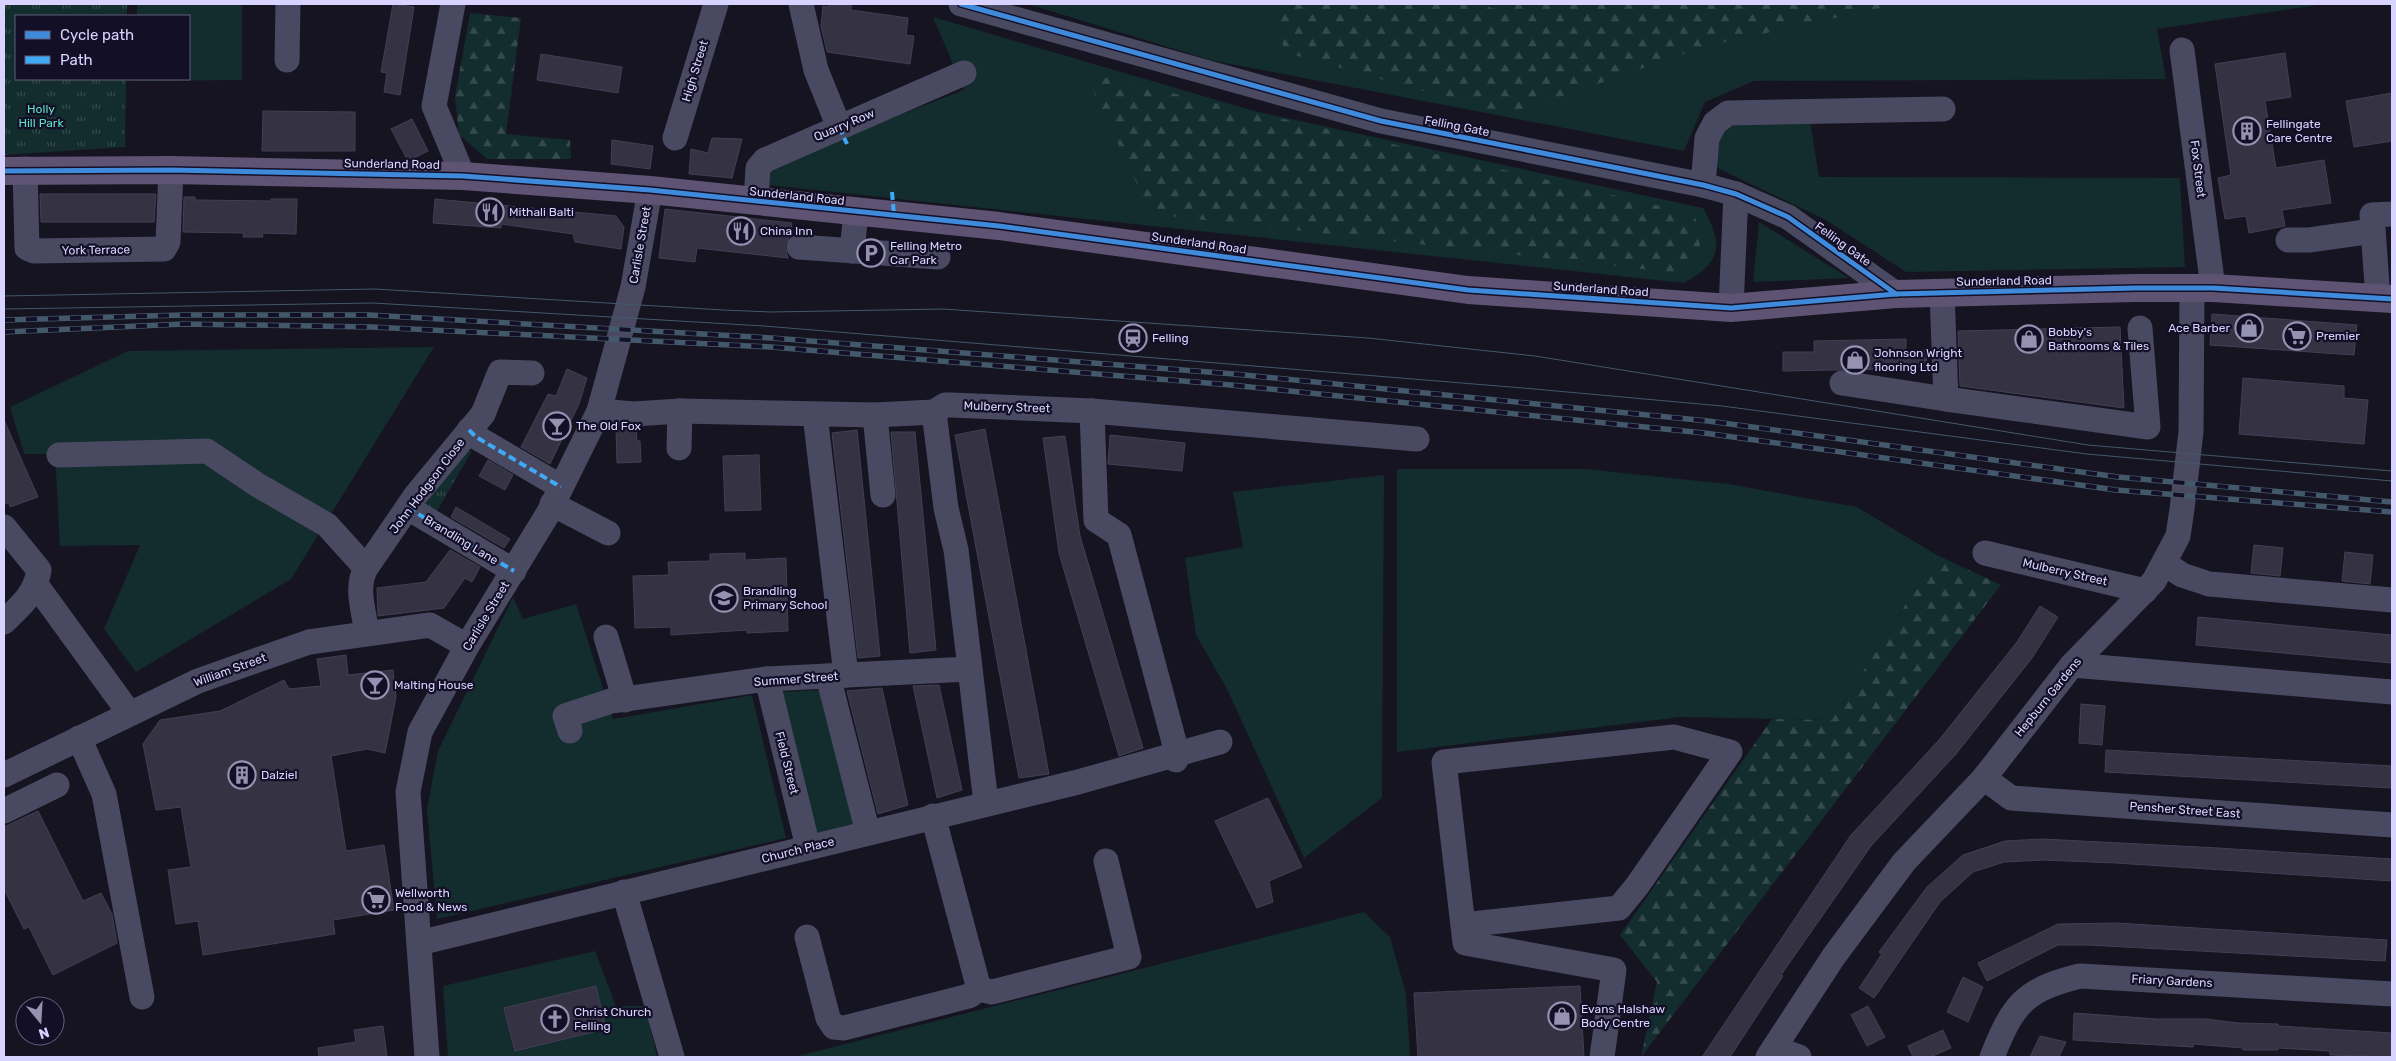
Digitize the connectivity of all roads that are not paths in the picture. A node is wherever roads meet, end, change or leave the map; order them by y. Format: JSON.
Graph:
{"nodes":[{"id":1,"x":288,"y":4,"type":"edge"},
{"id":2,"x":453,"y":4,"type":"edge"},
{"id":3,"x":716,"y":4,"type":"edge"},
{"id":4,"x":801,"y":4,"type":"edge"},
{"id":5,"x":961,"y":4,"type":"edge"},
{"id":6,"x":996,"y":9,"type":"edge"},
{"id":7,"x":2182,"y":50,"type":"dead end"},
{"id":8,"x":287,"y":60,"type":"dead end"},
{"id":9,"x":964,"y":73,"type":"dead end"},
{"id":10,"x":1943,"y":109,"type":"dead end"},
{"id":11,"x":839,"y":127,"type":"junction"},
{"id":12,"x":675,"y":138,"type":"dead end"},
{"id":13,"x":14,"y":170,"type":"edge"},
{"id":14,"x":171,"y":170,"type":"junction"},
{"id":15,"x":462,"y":176,"type":"junction"},
{"id":16,"x":1703,"y":185,"type":"junction"},
{"id":17,"x":650,"y":190,"type":"junction"},
{"id":18,"x":1736,"y":194,"type":"junction"},
{"id":19,"x":756,"y":202,"type":"junction"},
{"id":20,"x":856,"y":212,"type":"junction"},
{"id":21,"x":2379,"y":220,"type":"edge"},
{"id":22,"x":2288,"y":240,"type":"dead end"},
{"id":23,"x":799,"y":247,"type":"dead end"},
{"id":24,"x":852,"y":251,"type":"junction"},
{"id":25,"x":938,"y":257,"type":"dead end"},
{"id":26,"x":2203,"y":288,"type":"junction"},
{"id":27,"x":1942,"y":292,"type":"junction"},
{"id":28,"x":1896,"y":294,"type":"junction"},
{"id":29,"x":2385,"y":299,"type":"edge"},
{"id":30,"x":1731,"y":308,"type":"junction"},
{"id":31,"x":2140,"y":328,"type":"dead end"},
{"id":32,"x":532,"y":373,"type":"dead end"},
{"id":33,"x":1842,"y":383,"type":"dead end"},
{"id":34,"x":1946,"y":399,"type":"junction"},
{"id":35,"x":599,"y":410,"type":"junction"},
{"id":36,"x":680,"y":411,"type":"junction"},
{"id":37,"x":1092,"y":411,"type":"junction"},
{"id":38,"x":934,"y":412,"type":"junction"},
{"id":39,"x":815,"y":415,"type":"junction"},
{"id":40,"x":875,"y":415,"type":"junction"},
{"id":41,"x":469,"y":430,"type":"junction"},
{"id":42,"x":1417,"y":439,"type":"dead end"},
{"id":43,"x":679,"y":448,"type":"dead end"},
{"id":44,"x":59,"y":455,"type":"dead end"},
{"id":45,"x":883,"y":495,"type":"dead end"},
{"id":46,"x":557,"y":496,"type":"junction"},
{"id":47,"x":408,"y":508,"type":"junction"},
{"id":48,"x":4,"y":527,"type":"edge"},
{"id":49,"x":608,"y":534,"type":"dead end"},
{"id":50,"x":1985,"y":553,"type":"dead end"},
{"id":51,"x":2164,"y":563,"type":"junction"},
{"id":52,"x":366,"y":568,"type":"junction"},
{"id":53,"x":514,"y":571,"type":"junction"},
{"id":54,"x":37,"y":586,"type":"junction"},
{"id":55,"x":2145,"y":591,"type":"junction"},
{"id":56,"x":2392,"y":600,"type":"edge"},
{"id":57,"x":4,"y":622,"type":"edge"},
{"id":58,"x":368,"y":633,"type":"junction"},
{"id":59,"x":606,"y":637,"type":"dead end"},
{"id":60,"x":467,"y":646,"type":"junction"},
{"id":61,"x":2072,"y":665,"type":"junction"},
{"id":62,"x":969,"y":669,"type":"junction"},
{"id":63,"x":837,"y":676,"type":"junction"},
{"id":64,"x":767,"y":679,"type":"junction"},
{"id":65,"x":2392,"y":692,"type":"edge"},
{"id":66,"x":625,"y":700,"type":"junction"},
{"id":67,"x":130,"y":714,"type":"junction"},
{"id":68,"x":570,"y":731,"type":"dead end"},
{"id":69,"x":79,"y":738,"type":"junction"},
{"id":70,"x":1220,"y":742,"type":"dead end"},
{"id":71,"x":1176,"y":757,"type":"junction"},
{"id":72,"x":4,"y":775,"type":"edge"},
{"id":73,"x":1984,"y":778,"type":"junction"},
{"id":74,"x":57,"y":785,"type":"dead end"},
{"id":75,"x":986,"y":804,"type":"junction"},
{"id":76,"x":4,"y":811,"type":"edge"},
{"id":77,"x":933,"y":816,"type":"junction"},
{"id":78,"x":2392,"y":825,"type":"edge"},
{"id":79,"x":868,"y":832,"type":"junction"},
{"id":80,"x":808,"y":848,"type":"junction"},
{"id":81,"x":1106,"y":861,"type":"dead end"},
{"id":82,"x":624,"y":892,"type":"junction"},
{"id":83,"x":1463,"y":925,"type":"junction"},
{"id":84,"x":807,"y":936,"type":"dead end"},
{"id":85,"x":419,"y":943,"type":"junction"},
{"id":86,"x":979,"y":989,"type":"junction"},
{"id":87,"x":2392,"y":994,"type":"edge"},
{"id":88,"x":142,"y":997,"type":"dead end"},
{"id":89,"x":1771,"y":1053,"type":"edge"},
{"id":90,"x":427,"y":1057,"type":"edge"},
{"id":91,"x":672,"y":1057,"type":"edge"},
{"id":92,"x":1602,"y":1057,"type":"edge"},
{"id":93,"x":1799,"y":1057,"type":"edge"},
{"id":94,"x":1992,"y":1057,"type":"edge"}],
"edges":[{"from":1,"to":8,"type":"street"},
{"from":2,"to":15,"type":"street"},
{"from":3,"to":12,"type":"street","name":"High Street"},
{"from":4,"to":11,"type":"street"},
{"from":5,"to":6,"type":"street","name":"Felling Gate"},
{"from":6,"to":16,"type":"street","name":"Felling Gate"},
{"from":7,"to":26,"type":"street","name":"Fox Street"},
{"from":9,"to":11,"type":"street","name":"Quarry Row"},
{"from":10,"to":16,"type":"street"},
{"from":11,"to":19,"type":"street","name":"Quarry Row"},
{"from":13,"to":14,"type":"main road","name":"Sunderland Road"},
{"from":13,"to":14,"type":"street","name":"York Terrace"},
{"from":14,"to":15,"type":"main road","name":"Sunderland Road"},
{"from":15,"to":17,"type":"main road","name":"Sunderland Road"},
{"from":16,"to":18,"type":"street","name":"Felling Gate"},
{"from":17,"to":19,"type":"main road","name":"Sunderland Road"},
{"from":17,"to":35,"type":"street","name":"Carlisle Street"},
{"from":18,"to":28,"type":"street","name":"Felling Gate"},
{"from":18,"to":30,"type":"street"},
{"from":19,"to":20,"type":"main road","name":"Sunderland Road"},
{"from":20,"to":24,"type":"street"},
{"from":20,"to":30,"type":"main road","name":"Sunderland Road"},
{"from":21,"to":22,"type":"street"},
{"from":21,"to":29,"type":"street"},
{"from":23,"to":24,"type":"street"},
{"from":24,"to":25,"type":"street"},
{"from":26,"to":27,"type":"main road","name":"Sunderland Road"},
{"from":26,"to":29,"type":"main road","name":"Sunderland Road"},
{"from":26,"to":51,"type":"street","name":"Hepburn Gardens"},
{"from":27,"to":28,"type":"main road","name":"Sunderland Road"},
{"from":27,"to":34,"type":"street"},
{"from":28,"to":30,"type":"main road","name":"Sunderland Road"},
{"from":31,"to":34,"type":"street"},
{"from":32,"to":41,"type":"street","name":"John Hodgson Close"},
{"from":33,"to":34,"type":"street"},
{"from":35,"to":36,"type":"street","name":"Mulberry Street"},
{"from":35,"to":46,"type":"street","name":"Carlisle Street"},
{"from":36,"to":39,"type":"street","name":"Mulberry Street"},
{"from":36,"to":43,"type":"street"},
{"from":37,"to":38,"type":"street","name":"Mulberry Street"},
{"from":37,"to":42,"type":"street","name":"Mulberry Street"},
{"from":37,"to":71,"type":"street"},
{"from":38,"to":40,"type":"street","name":"Mulberry Street"},
{"from":38,"to":62,"type":"street"},
{"from":39,"to":40,"type":"street","name":"Mulberry Street"},
{"from":39,"to":63,"type":"street"},
{"from":40,"to":45,"type":"street"},
{"from":41,"to":46,"type":"street"},
{"from":41,"to":47,"type":"street","name":"John Hodgson Close"},
{"from":44,"to":52,"type":"street"},
{"from":46,"to":49,"type":"street"},
{"from":46,"to":53,"type":"street","name":"Carlisle Street"},
{"from":47,"to":52,"type":"street","name":"John Hodgson Close"},
{"from":47,"to":53,"type":"street","name":"Brandling Lane"},
{"from":48,"to":54,"type":"street"},
{"from":50,"to":55,"type":"street","name":"Mulberry Street"},
{"from":51,"to":55,"type":"street","name":"Hepburn Gardens"},
{"from":51,"to":56,"type":"street"},
{"from":52,"to":58,"type":"street","name":"John Hodgson Close"},
{"from":53,"to":60,"type":"street","name":"Carlisle Street"},
{"from":54,"to":57,"type":"street"},
{"from":54,"to":67,"type":"street"},
{"from":55,"to":61,"type":"street","name":"Hepburn Gardens"},
{"from":58,"to":60,"type":"street","name":"William Street"},
{"from":58,"to":67,"type":"street","name":"William Street"},
{"from":59,"to":66,"type":"street"},
{"from":60,"to":85,"type":"street","name":"Carlisle Street"},
{"from":61,"to":65,"type":"street"},
{"from":61,"to":73,"type":"street","name":"Hepburn Gardens"},
{"from":62,"to":63,"type":"street","name":"Summer Street"},
{"from":62,"to":75,"type":"street"},
{"from":63,"to":64,"type":"street","name":"Summer Street"},
{"from":63,"to":79,"type":"street"},
{"from":64,"to":66,"type":"street","name":"Summer Street"},
{"from":64,"to":80,"type":"street","name":"Field Street"},
{"from":66,"to":68,"type":"street","name":"Summer Street"},
{"from":67,"to":69,"type":"street","name":"William Street"},
{"from":69,"to":72,"type":"street","name":"William Street"},
{"from":69,"to":88,"type":"street"},
{"from":70,"to":71,"type":"street","name":"Church Place"},
{"from":71,"to":75,"type":"street","name":"Church Place"},
{"from":73,"to":78,"type":"street","name":"Pensher Street East"},
{"from":73,"to":89,"type":"street","name":"Hepburn Gardens"},
{"from":74,"to":76,"type":"street"},
{"from":75,"to":77,"type":"street","name":"Church Place"},
{"from":77,"to":79,"type":"street","name":"Church Place"},
{"from":77,"to":86,"type":"street"},
{"from":79,"to":80,"type":"street","name":"Church Place"},
{"from":80,"to":82,"type":"street","name":"Church Place"},
{"from":81,"to":86,"type":"street"},
{"from":82,"to":85,"type":"street","name":"Church Place"},
{"from":82,"to":91,"type":"street"},
{"from":83,"to":83,"type":"street"},
{"from":83,"to":92,"type":"street"},
{"from":84,"to":86,"type":"street"},
{"from":85,"to":90,"type":"street","name":"Carlisle Street"},
{"from":87,"to":94,"type":"street","name":"Friary Gardens"},
{"from":89,"to":93,"type":"street"}]}
